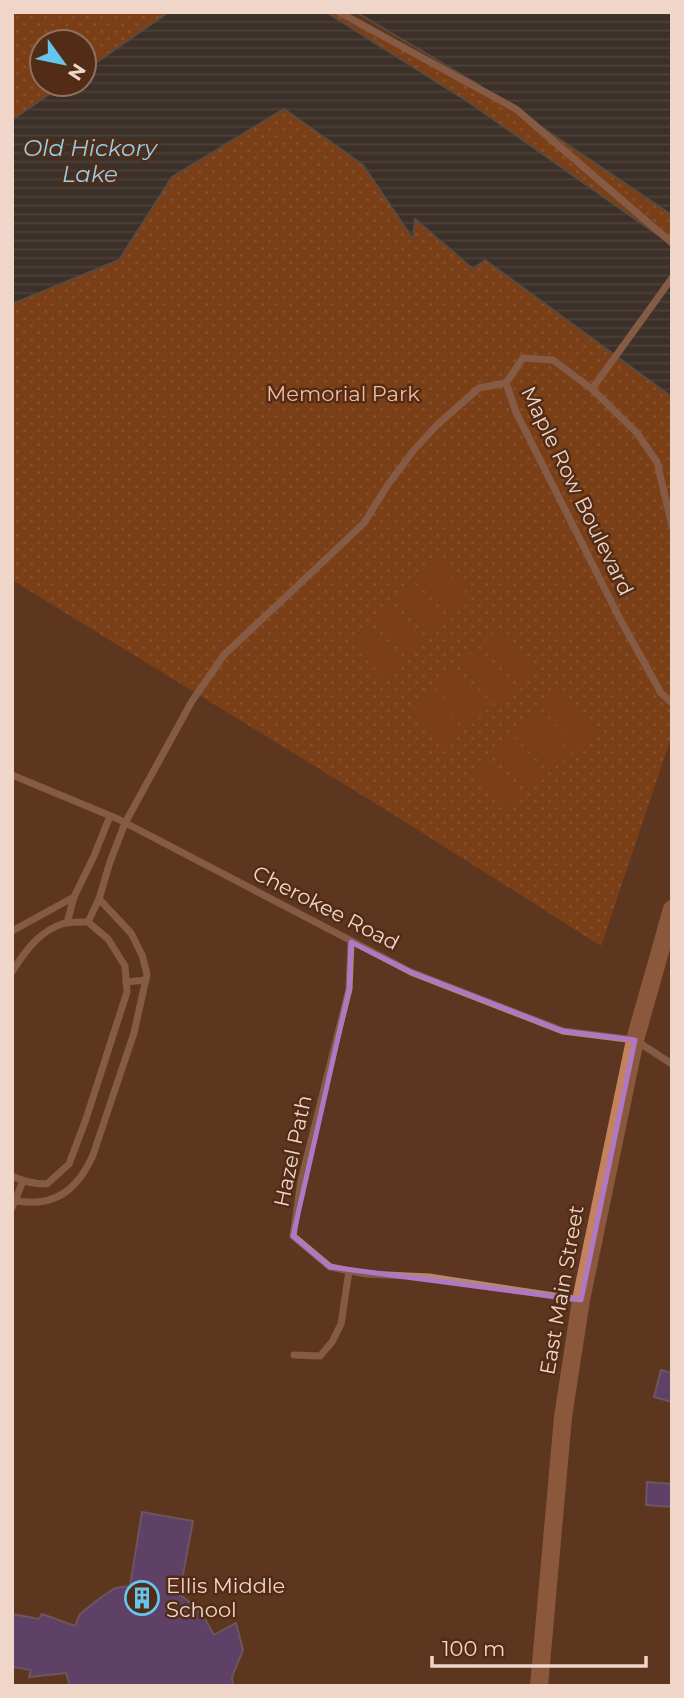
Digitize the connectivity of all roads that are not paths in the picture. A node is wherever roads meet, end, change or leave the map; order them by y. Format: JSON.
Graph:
{"nodes":[{"id":1,"x":339,"y":12,"type":"edge"},
{"id":2,"x":672,"y":243,"type":"edge"},
{"id":3,"x":672,"y":278,"type":"edge"},
{"id":4,"x":506,"y":383,"type":"junction"},
{"id":5,"x":592,"y":389,"type":"junction"},
{"id":6,"x":672,"y":526,"type":"edge"},
{"id":7,"x":671,"y":700,"type":"edge"},
{"id":8,"x":12,"y":775,"type":"edge"},
{"id":9,"x":110,"y":816,"type":"junction"},
{"id":10,"x":125,"y":823,"type":"junction"},
{"id":11,"x":74,"y":897,"type":"junction"},
{"id":12,"x":99,"y":899,"type":"junction"},
{"id":13,"x":672,"y":909,"type":"edge"},
{"id":14,"x":88,"y":922,"type":"junction"},
{"id":15,"x":67,"y":923,"type":"junction"},
{"id":16,"x":12,"y":931,"type":"edge"},
{"id":17,"x":351,"y":942,"type":"junction"},
{"id":18,"x":12,"y":972,"type":"edge"},
{"id":19,"x":146,"y":980,"type":"junction"},
{"id":20,"x":126,"y":982,"type":"junction"},
{"id":21,"x":112,"y":1039,"type":"junction"},
{"id":22,"x":635,"y":1040,"type":"junction"},
{"id":23,"x":130,"y":1043,"type":"junction"},
{"id":24,"x":672,"y":1064,"type":"edge"},
{"id":25,"x":86,"y":1119,"type":"junction"},
{"id":26,"x":104,"y":1124,"type":"junction"},
{"id":27,"x":12,"y":1176,"type":"edge"},
{"id":28,"x":23,"y":1181,"type":"junction"},
{"id":29,"x":13,"y":1203,"type":"edge"},
{"id":30,"x":349,"y":1271,"type":"junction"},
{"id":31,"x":581,"y":1300,"type":"junction"},
{"id":32,"x":294,"y":1355,"type":"dead end"},
{"id":33,"x":539,"y":1686,"type":"edge"}],
"edges":[{"from":1,"to":2,"type":"street"},
{"from":3,"to":5,"type":"street"},
{"from":4,"to":5,"type":"street","name":"Maple Row Boulevard"},
{"from":4,"to":7,"type":"street","name":"Maple Row Boulevard"},
{"from":4,"to":10,"type":"street"},
{"from":5,"to":6,"type":"street","name":"Maple Row Boulevard"},
{"from":8,"to":9,"type":"street","name":"Cherokee Road"},
{"from":9,"to":10,"type":"street","name":"Cherokee Road"},
{"from":9,"to":11,"type":"street"},
{"from":10,"to":12,"type":"street"},
{"from":10,"to":17,"type":"street","name":"Cherokee Road"},
{"from":11,"to":15,"type":"street"},
{"from":11,"to":16,"type":"street"},
{"from":12,"to":14,"type":"street"},
{"from":12,"to":19,"type":"street"},
{"from":13,"to":22,"type":"main road","name":"East Main Street"},
{"from":14,"to":15,"type":"street"},
{"from":14,"to":20,"type":"street"},
{"from":15,"to":18,"type":"street"},
{"from":17,"to":22,"type":"street","name":"Cherokee Road"},
{"from":17,"to":30,"type":"street","name":"Hazel Path"},
{"from":19,"to":20,"type":"street"},
{"from":19,"to":23,"type":"street"},
{"from":20,"to":21,"type":"street"},
{"from":21,"to":23,"type":"street"},
{"from":21,"to":25,"type":"street"},
{"from":22,"to":24,"type":"street"},
{"from":22,"to":31,"type":"main road","name":"East Main Street"},
{"from":23,"to":26,"type":"street"},
{"from":25,"to":26,"type":"street"},
{"from":25,"to":28,"type":"street"},
{"from":26,"to":29,"type":"street"},
{"from":27,"to":28,"type":"street"},
{"from":28,"to":29,"type":"street"},
{"from":30,"to":31,"type":"street","name":"Hazel Path"},
{"from":30,"to":32,"type":"street"},
{"from":31,"to":33,"type":"main road","name":"East Main Street"}]}
